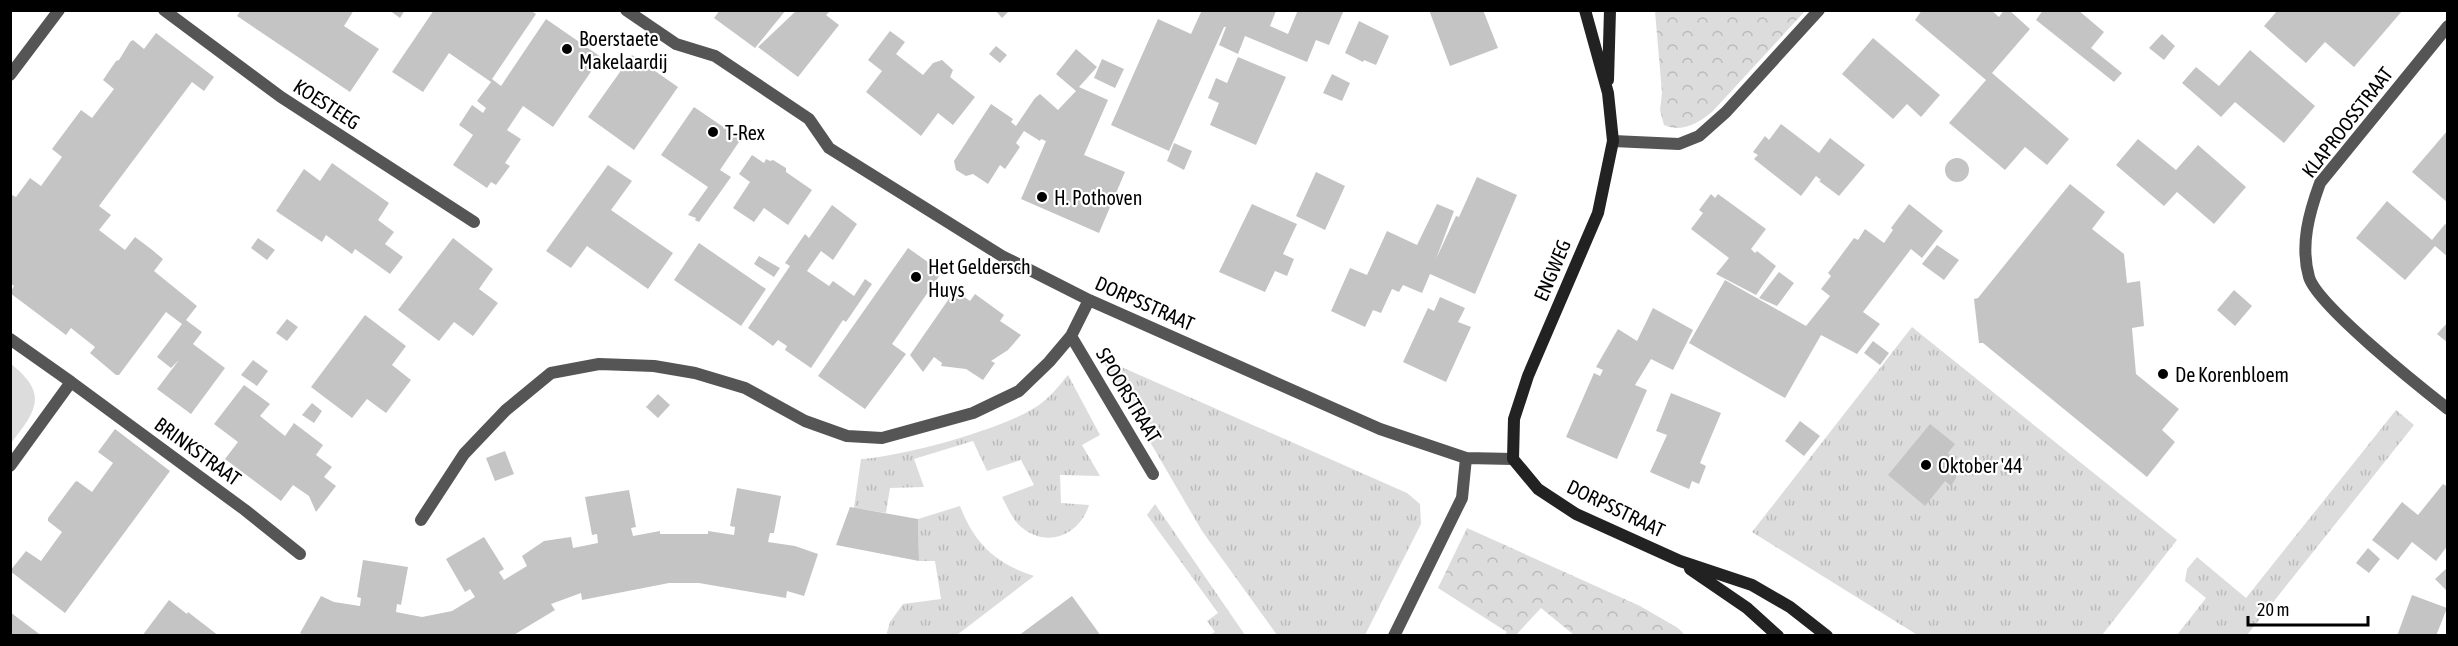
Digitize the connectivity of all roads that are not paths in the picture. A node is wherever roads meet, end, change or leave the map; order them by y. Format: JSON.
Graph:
{"nodes":[{"id":1,"x":59,"y":10,"type":"edge"},
{"id":2,"x":164,"y":10,"type":"edge"},
{"id":3,"x":626,"y":10,"type":"edge"},
{"id":4,"x":1585,"y":10,"type":"edge"},
{"id":5,"x":1610,"y":10,"type":"edge"},
{"id":6,"x":1819,"y":10,"type":"edge"},
{"id":7,"x":2448,"y":26,"type":"edge"},
{"id":8,"x":10,"y":75,"type":"edge"},
{"id":9,"x":1608,"y":93,"type":"junction"},
{"id":10,"x":1613,"y":141,"type":"junction"},
{"id":11,"x":474,"y":222,"type":"dead end"},
{"id":12,"x":1089,"y":300,"type":"junction"},
{"id":13,"x":1071,"y":336,"type":"junction"},
{"id":14,"x":10,"y":339,"type":"edge"},
{"id":15,"x":70,"y":382,"type":"junction"},
{"id":16,"x":2448,"y":409,"type":"edge"},
{"id":17,"x":1466,"y":458,"type":"junction"},
{"id":18,"x":1513,"y":459,"type":"junction"},
{"id":19,"x":10,"y":466,"type":"edge"},
{"id":20,"x":1153,"y":474,"type":"dead end"},
{"id":21,"x":421,"y":520,"type":"dead end"},
{"id":22,"x":300,"y":554,"type":"dead end"},
{"id":23,"x":1680,"y":561,"type":"junction"},
{"id":24,"x":1394,"y":636,"type":"edge"},
{"id":25,"x":1778,"y":636,"type":"edge"},
{"id":26,"x":1827,"y":636,"type":"edge"}],
"edges":[{"from":1,"to":8,"type":"street"},
{"from":2,"to":11,"type":"street","name":"KOESTEEG"},
{"from":3,"to":12,"type":"street","name":"DORPSSTRAAT"},
{"from":4,"to":9,"type":"street","name":"ENGWEG"},
{"from":5,"to":9,"type":"street","name":"ENGWEG"},
{"from":6,"to":10,"type":"street"},
{"from":7,"to":16,"type":"street","name":"KLAPROOSSTRAAT"},
{"from":9,"to":10,"type":"street","name":"ENGWEG"},
{"from":10,"to":18,"type":"street","name":"ENGWEG"},
{"from":12,"to":13,"type":"street"},
{"from":12,"to":17,"type":"street","name":"DORPSSTRAAT"},
{"from":13,"to":20,"type":"street","name":"SPOORSTRAAT"},
{"from":13,"to":21,"type":"street"},
{"from":14,"to":15,"type":"street","name":"BRINKSTRAAT"},
{"from":15,"to":19,"type":"street"},
{"from":15,"to":22,"type":"street","name":"BRINKSTRAAT"},
{"from":17,"to":18,"type":"street","name":"DORPSSTRAAT"},
{"from":17,"to":24,"type":"street"},
{"from":18,"to":23,"type":"street","name":"DORPSSTRAAT"},
{"from":23,"to":25,"type":"street","name":"DORPSSTRAAT"},
{"from":23,"to":26,"type":"street","name":"DORPSSTRAAT"}]}
